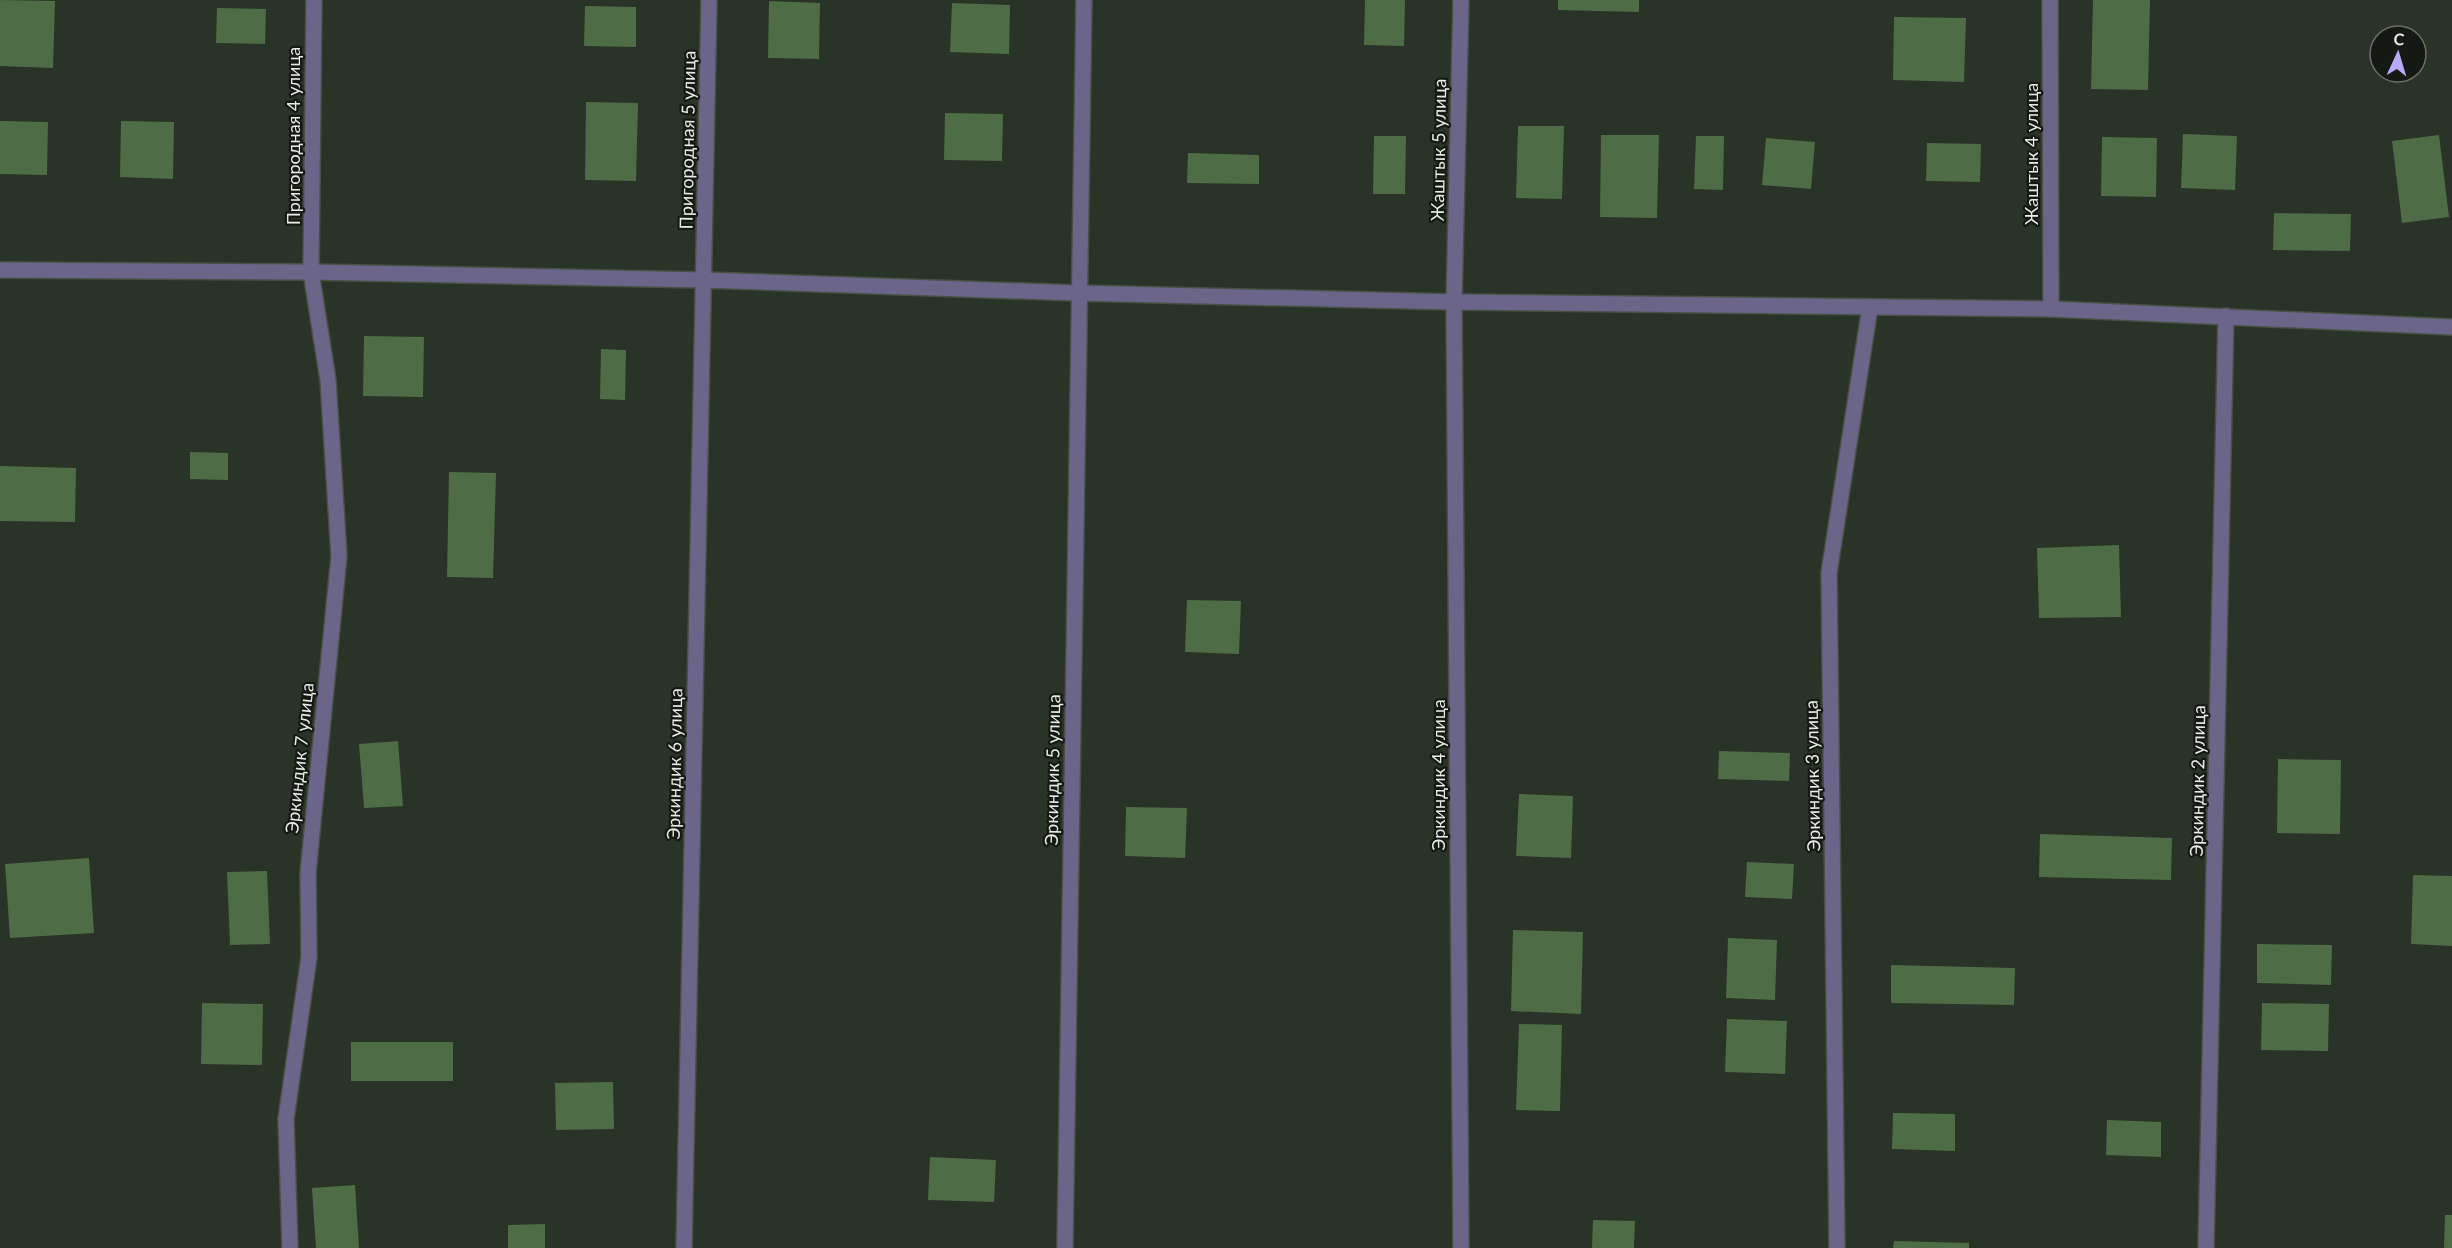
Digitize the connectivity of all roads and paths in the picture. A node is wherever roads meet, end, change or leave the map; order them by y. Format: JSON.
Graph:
{"nodes":[{"id":1,"x":314,"y":0,"type":"edge"},
{"id":2,"x":709,"y":0,"type":"edge"},
{"id":3,"x":1084,"y":0,"type":"edge"},
{"id":4,"x":1461,"y":0,"type":"edge"},
{"id":5,"x":2050,"y":0,"type":"edge"},
{"id":6,"x":0,"y":270,"type":"edge"},
{"id":7,"x":311,"y":272,"type":"junction"},
{"id":8,"x":704,"y":280,"type":"junction"},
{"id":9,"x":1078,"y":293,"type":"junction"},
{"id":10,"x":1454,"y":302,"type":"junction"},
{"id":11,"x":1870,"y":307,"type":"junction"},
{"id":12,"x":2051,"y":309,"type":"junction"},
{"id":13,"x":2226,"y":316,"type":"junction"},
{"id":14,"x":2452,"y":327,"type":"edge"},
{"id":15,"x":290,"y":1248,"type":"edge"},
{"id":16,"x":684,"y":1248,"type":"edge"},
{"id":17,"x":1065,"y":1248,"type":"edge"},
{"id":18,"x":1461,"y":1248,"type":"edge"},
{"id":19,"x":1837,"y":1248,"type":"edge"},
{"id":20,"x":2206,"y":1248,"type":"edge"}],
"edges":[{"from":1,"to":7,"type":"street","name":"Пригородная 4 улица"},
{"from":2,"to":8,"type":"street","name":"Пригородная 5 улица"},
{"from":3,"to":9,"type":"street","name":"Эркиндик 5 улица"},
{"from":4,"to":10,"type":"street","name":"Жаштык 5 улица"},
{"from":5,"to":12,"type":"street","name":"Жаштык 4 улица"},
{"from":6,"to":7,"type":"street"},
{"from":7,"to":8,"type":"street"},
{"from":7,"to":15,"type":"street","name":"Эркиндик 7 улица"},
{"from":8,"to":9,"type":"street"},
{"from":8,"to":16,"type":"street","name":"Эркиндик 6 улица"},
{"from":9,"to":10,"type":"street"},
{"from":9,"to":17,"type":"street","name":"Эркиндик 5 улица"},
{"from":10,"to":11,"type":"street"},
{"from":10,"to":18,"type":"street","name":"Эркиндик 4 улица"},
{"from":11,"to":12,"type":"street"},
{"from":11,"to":19,"type":"street","name":"Эркиндик 3 улица"},
{"from":12,"to":13,"type":"street"},
{"from":13,"to":14,"type":"street"},
{"from":13,"to":20,"type":"street","name":"Эркиндик 2 улица"}]}
